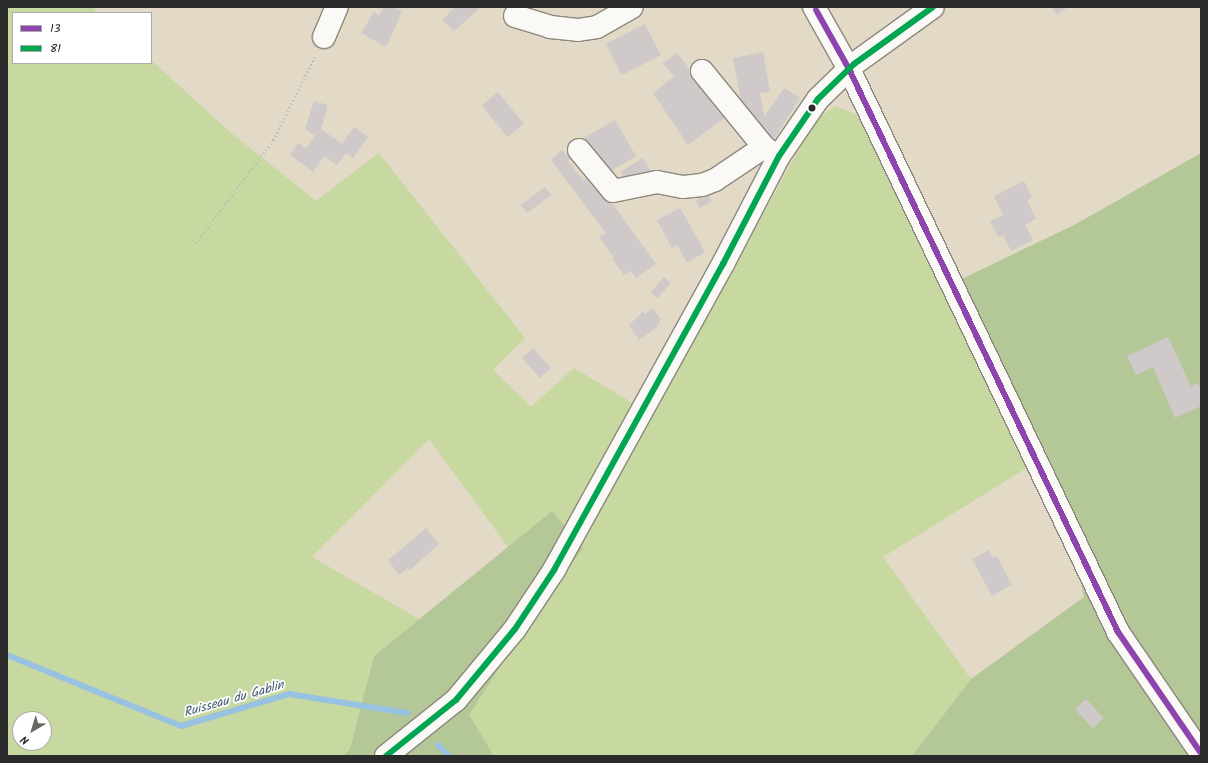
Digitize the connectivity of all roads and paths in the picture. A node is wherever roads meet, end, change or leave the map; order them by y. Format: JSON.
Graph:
{"nodes":[{"id":1,"x":338,"y":7,"type":"edge"},
{"id":2,"x":632,"y":7,"type":"edge"},
{"id":3,"x":814,"y":7,"type":"edge"},
{"id":4,"x":933,"y":7,"type":"edge"},
{"id":5,"x":515,"y":16,"type":"dead end"},
{"id":6,"x":324,"y":37,"type":"joint"},
{"id":7,"x":849,"y":69,"type":"junction"},
{"id":8,"x":702,"y":71,"type":"dead end"},
{"id":9,"x":579,"y":150,"type":"dead end"},
{"id":10,"x":771,"y":152,"type":"junction"},
{"id":11,"x":196,"y":243,"type":"dead end"},
{"id":12,"x":1201,"y":753,"type":"edge"},
{"id":13,"x":386,"y":756,"type":"edge"}],
"edges":[{"from":1,"to":6,"type":"street"},
{"from":2,"to":5,"type":"street"},
{"from":3,"to":7,"type":"street"},
{"from":4,"to":7,"type":"street"},
{"from":6,"to":11,"type":"path"},
{"from":7,"to":10,"type":"street"},
{"from":7,"to":12,"type":"street"},
{"from":8,"to":10,"type":"street"},
{"from":9,"to":10,"type":"street"},
{"from":10,"to":13,"type":"street"}]}
